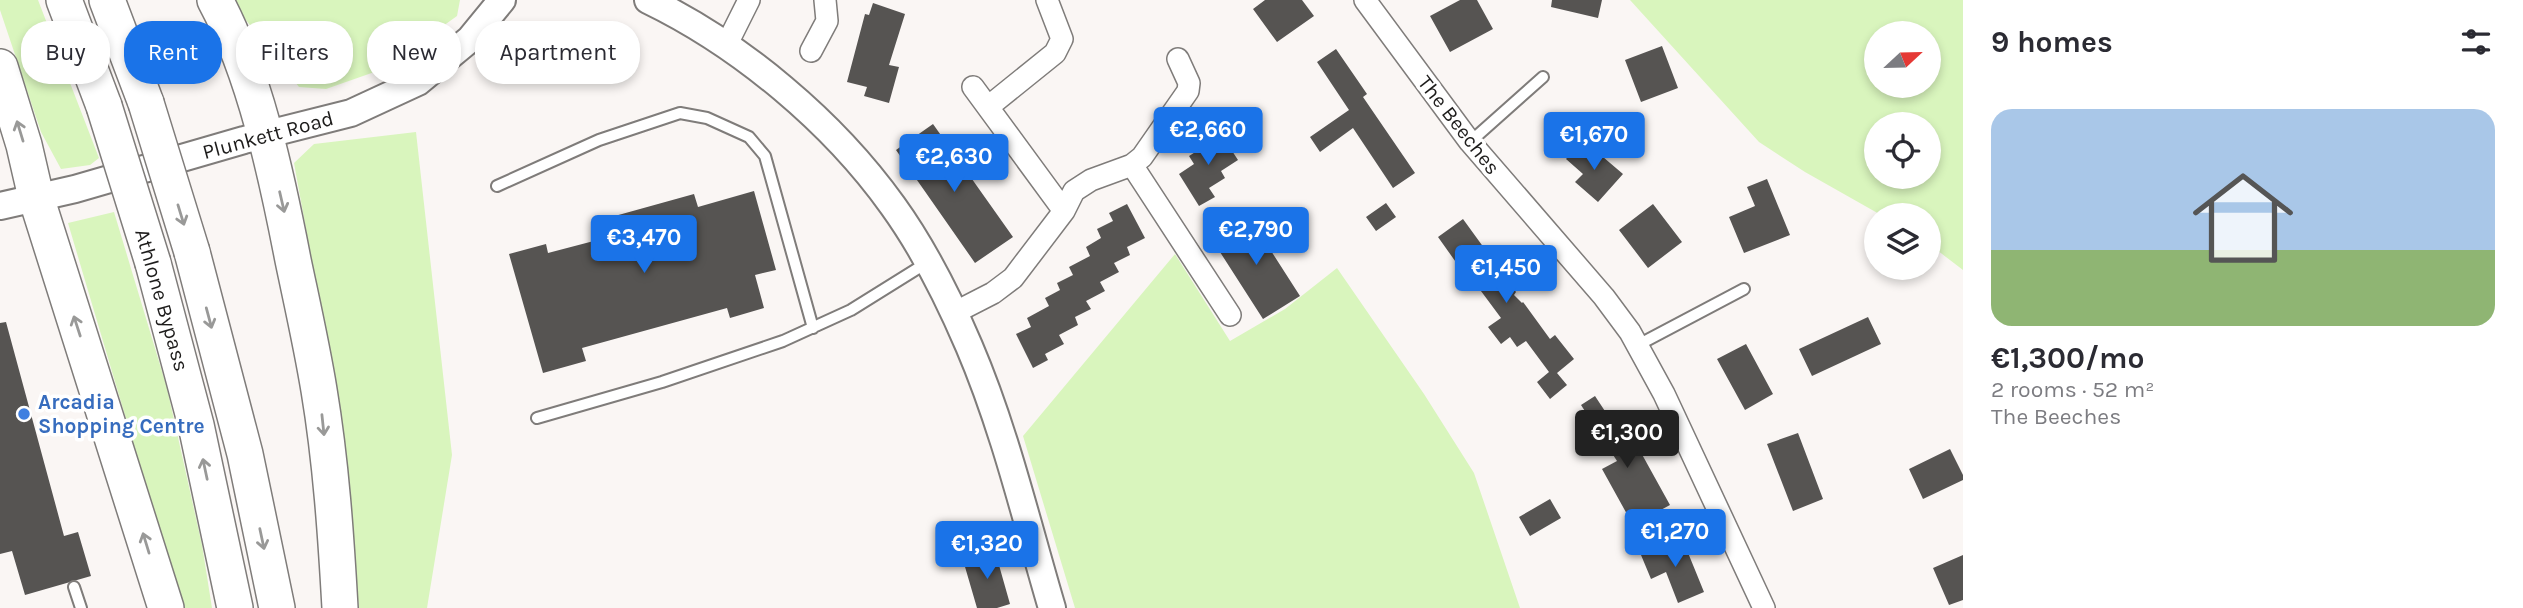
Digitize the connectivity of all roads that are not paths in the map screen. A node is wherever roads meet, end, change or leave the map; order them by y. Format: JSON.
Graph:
{"nodes":[{"id":1,"x":64,"y":0,"type":"edge"},
{"id":2,"x":107,"y":0,"type":"edge"},
{"id":3,"x":215,"y":0,"type":"edge"},
{"id":4,"x":502,"y":0,"type":"edge"},
{"id":5,"x":649,"y":0,"type":"edge"},
{"id":6,"x":749,"y":0,"type":"edge"},
{"id":7,"x":825,"y":0,"type":"edge"},
{"id":8,"x":1047,"y":0,"type":"edge"},
{"id":9,"x":1365,"y":0,"type":"edge"},
{"id":10,"x":727,"y":44,"type":"junction"},
{"id":11,"x":811,"y":51,"type":"dead end"},
{"id":12,"x":1178,"y":59,"type":"dead end"},
{"id":13,"x":0,"y":66,"type":"edge"},
{"id":14,"x":1543,"y":77,"type":"dead end"},
{"id":15,"x":973,"y":87,"type":"dead end"},
{"id":16,"x":988,"y":107,"type":"junction"},
{"id":17,"x":265,"y":135,"type":"junction"},
{"id":18,"x":1470,"y":142,"type":"junction"},
{"id":19,"x":1132,"y":165,"type":"junction"},
{"id":20,"x":497,"y":186,"type":"dead end"},
{"id":21,"x":36,"y":197,"type":"junction"},
{"id":22,"x":0,"y":205,"type":"edge"},
{"id":23,"x":1064,"y":211,"type":"junction"},
{"id":24,"x":928,"y":262,"type":"junction"},
{"id":25,"x":1744,"y":289,"type":"dead end"},
{"id":26,"x":954,"y":313,"type":"junction"},
{"id":27,"x":1230,"y":315,"type":"dead end"},
{"id":28,"x":813,"y":328,"type":"junction"},
{"id":29,"x":1638,"y":345,"type":"junction"},
{"id":30,"x":537,"y":418,"type":"dead end"},
{"id":31,"x":75,"y":586,"type":"dead end"},
{"id":32,"x":81,"y":608,"type":"edge"},
{"id":33,"x":166,"y":608,"type":"edge"},
{"id":34,"x":235,"y":608,"type":"edge"},
{"id":35,"x":277,"y":608,"type":"edge"},
{"id":36,"x":340,"y":608,"type":"edge"},
{"id":37,"x":1052,"y":608,"type":"edge"},
{"id":38,"x":1764,"y":608,"type":"edge"}],
"edges":[{"from":34,"to":1,"type":"highway","name":"Athlone Bypass","one_way":true,"bridge":true},
{"from":2,"to":35,"type":"highway","name":"Athlone Bypass","one_way":true,"bridge":true},
{"from":3,"to":17,"type":"highway"},
{"from":4,"to":17,"type":"street","name":"Plunkett Road"},
{"from":5,"to":10,"type":"street"},
{"from":6,"to":10,"type":"street"},
{"from":7,"to":11,"type":"street"},
{"from":8,"to":16,"type":"street"},
{"from":9,"to":18,"type":"street","name":"The Beeches"},
{"from":10,"to":24,"type":"street"},
{"from":12,"to":19,"type":"street"},
{"from":21,"to":13,"type":"highway","one_way":true},
{"from":14,"to":18,"type":"lane"},
{"from":15,"to":16,"type":"street"},
{"from":16,"to":23,"type":"street"},
{"from":17,"to":21,"type":"street","name":"Plunkett Road"},
{"from":17,"to":36,"type":"highway","one_way":true},
{"from":18,"to":29,"type":"street","name":"The Beeches"},
{"from":19,"to":23,"type":"street"},
{"from":19,"to":27,"type":"street"},
{"from":20,"to":28,"type":"lane"},
{"from":21,"to":22,"type":"street","name":"Plunkett Road"},
{"from":33,"to":21,"type":"highway","one_way":true},
{"from":23,"to":26,"type":"street"},
{"from":24,"to":26,"type":"street"},
{"from":24,"to":28,"type":"lane"},
{"from":25,"to":29,"type":"lane"},
{"from":26,"to":37,"type":"street"},
{"from":28,"to":30,"type":"lane"},
{"from":29,"to":38,"type":"street","name":"The Beeches"},
{"from":31,"to":32,"type":"lane"}]}
